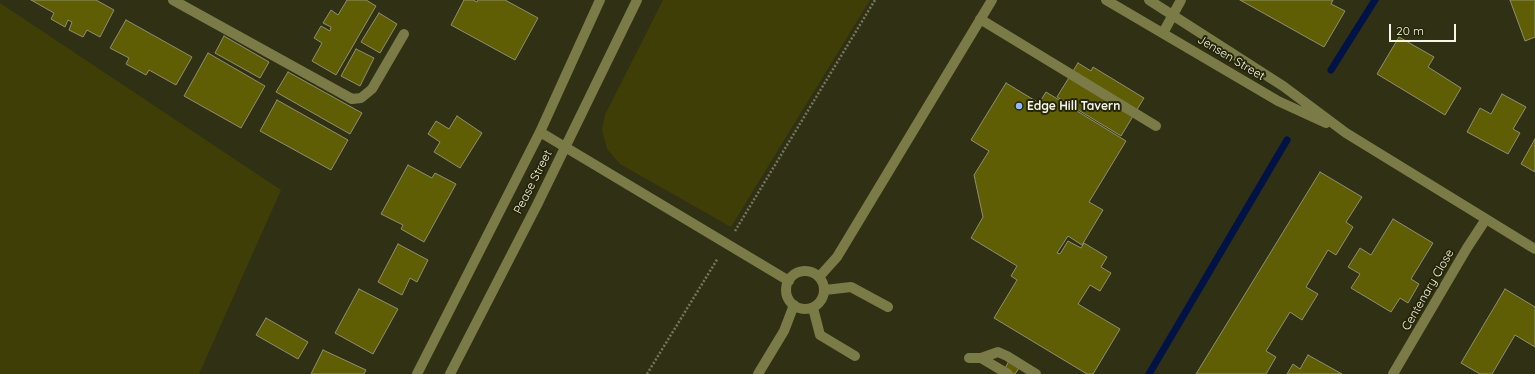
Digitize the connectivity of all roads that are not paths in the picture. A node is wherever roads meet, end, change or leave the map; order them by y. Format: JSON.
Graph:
{"nodes":[{"id":1,"x":173,"y":0,"type":"edge"},
{"id":2,"x":600,"y":0,"type":"edge"},
{"id":3,"x":637,"y":0,"type":"edge"},
{"id":4,"x":992,"y":0,"type":"edge"},
{"id":5,"x":1106,"y":0,"type":"edge"},
{"id":6,"x":1149,"y":0,"type":"edge"},
{"id":7,"x":1181,"y":0,"type":"edge"},
{"id":8,"x":1173,"y":14,"type":"junction"},
{"id":9,"x":980,"y":19,"type":"junction"},
{"id":10,"x":1162,"y":33,"type":"junction"},
{"id":11,"x":404,"y":34,"type":"dead end"},
{"id":12,"x":1156,"y":126,"type":"dead end"},
{"id":13,"x":540,"y":132,"type":"junction"},
{"id":14,"x":1346,"y":133,"type":"junction"},
{"id":15,"x":565,"y":147,"type":"junction"},
{"id":16,"x":1486,"y":220,"type":"junction"},
{"id":17,"x":1535,"y":249,"type":"edge"},
{"id":18,"x":819,"y":277,"type":"junction"},
{"id":19,"x":789,"y":281,"type":"junction"},
{"id":20,"x":824,"y":290,"type":"junction"},
{"id":21,"x":794,"y":305,"type":"junction"},
{"id":22,"x":888,"y":307,"type":"dead end"},
{"id":23,"x":813,"y":308,"type":"junction"},
{"id":24,"x":855,"y":356,"type":"dead end"},
{"id":25,"x":969,"y":358,"type":"dead end"},
{"id":26,"x":981,"y":358,"type":"junction"},
{"id":27,"x":417,"y":374,"type":"edge"},
{"id":28,"x":450,"y":374,"type":"edge"},
{"id":29,"x":758,"y":374,"type":"edge"},
{"id":30,"x":1008,"y":374,"type":"edge"},
{"id":31,"x":1036,"y":374,"type":"edge"},
{"id":32,"x":1393,"y":374,"type":"edge"}],
"edges":[{"from":1,"to":11,"type":"street"},
{"from":2,"to":13,"type":"street","name":"Pease Street"},
{"from":3,"to":15,"type":"street","name":"Pease Street"},
{"from":4,"to":9,"type":"street"},
{"from":5,"to":10,"type":"street","name":"Jensen Street"},
{"from":6,"to":8,"type":"street","name":"Jensen Street"},
{"from":7,"to":8,"type":"street"},
{"from":8,"to":10,"type":"street"},
{"from":8,"to":14,"type":"street","name":"Jensen Street"},
{"from":9,"to":12,"type":"street"},
{"from":9,"to":18,"type":"street"},
{"from":10,"to":14,"type":"street","name":"Jensen Street"},
{"from":13,"to":15,"type":"street"},
{"from":13,"to":27,"type":"street","name":"Pease Street"},
{"from":14,"to":16,"type":"street","name":"Jensen Street"},
{"from":15,"to":19,"type":"street"},
{"from":15,"to":28,"type":"street","name":"Pease Street"},
{"from":16,"to":17,"type":"street","name":"Jensen Street"},
{"from":16,"to":32,"type":"street","name":"Centenary Close"},
{"from":18,"to":19,"type":"street"},
{"from":18,"to":20,"type":"street"},
{"from":19,"to":21,"type":"street"},
{"from":20,"to":22,"type":"street"},
{"from":20,"to":23,"type":"street"},
{"from":21,"to":23,"type":"street"},
{"from":21,"to":29,"type":"street"},
{"from":23,"to":24,"type":"street"},
{"from":25,"to":26,"type":"street"},
{"from":26,"to":30,"type":"street"},
{"from":26,"to":31,"type":"street"}]}
